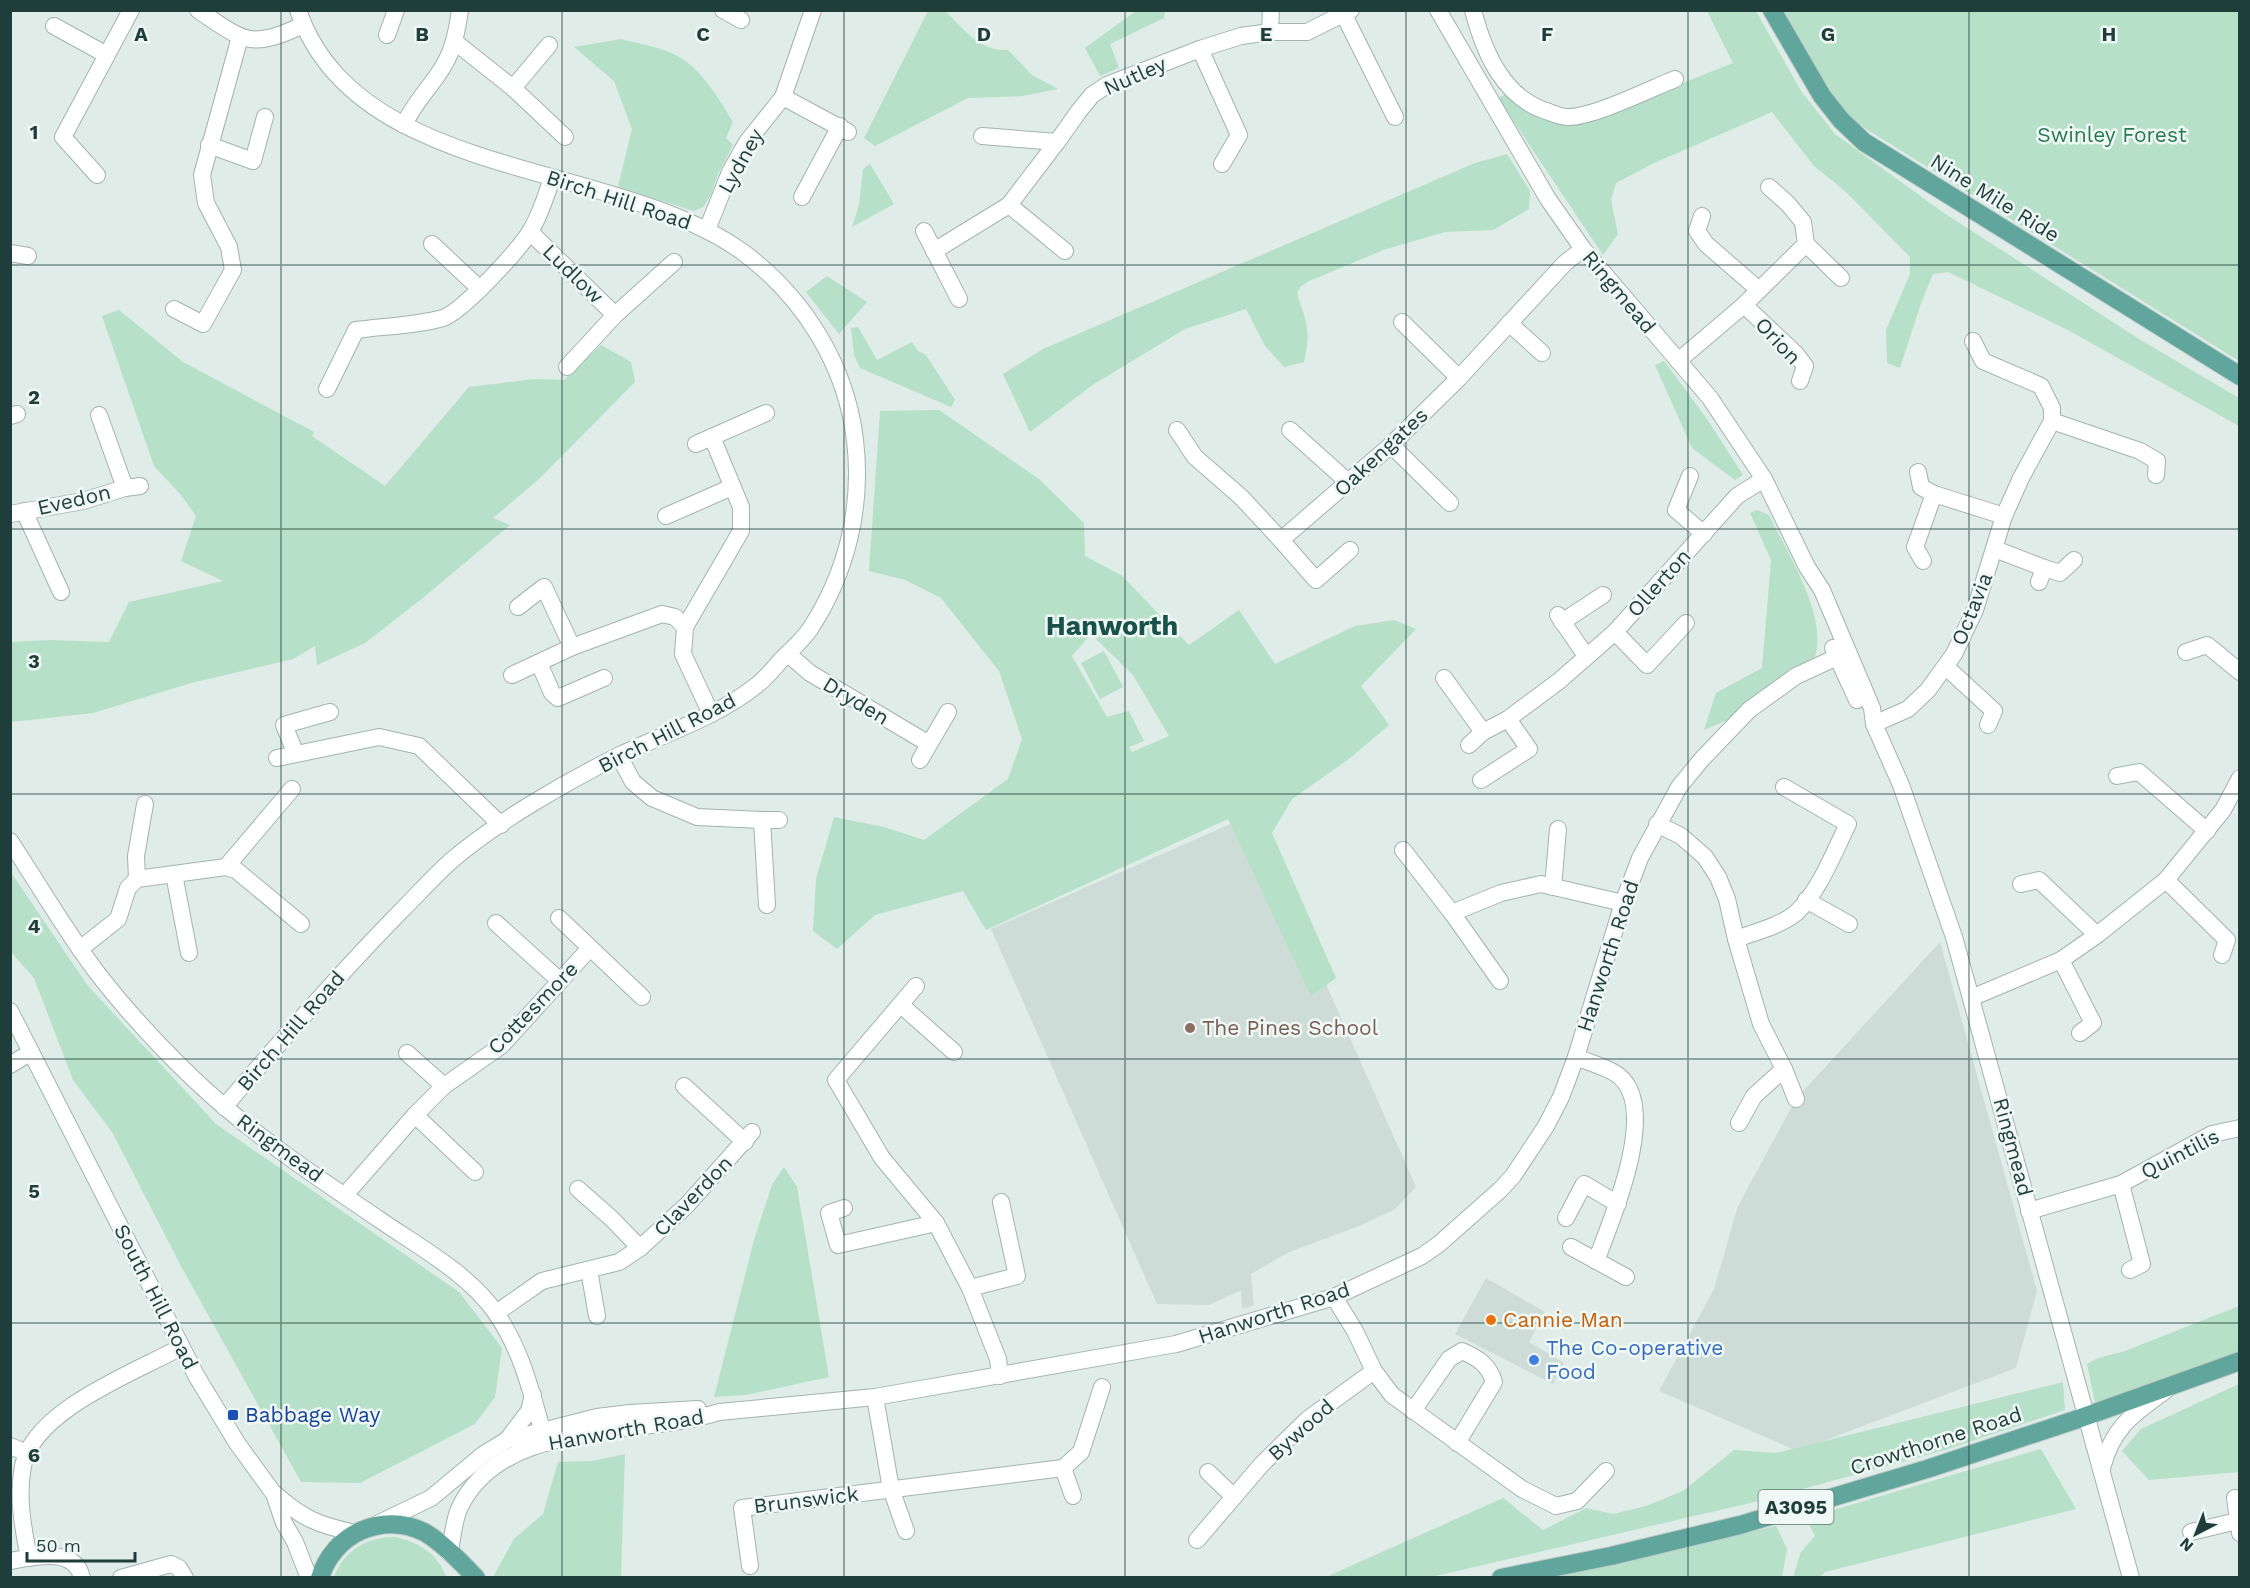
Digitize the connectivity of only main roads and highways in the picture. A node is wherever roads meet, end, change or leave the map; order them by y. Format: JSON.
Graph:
{"nodes":[{"id":1,"x":1772,"y":10,"type":"edge"},
{"id":2,"x":2240,"y":376,"type":"edge"},
{"id":3,"x":2240,"y":1361,"type":"edge"},
{"id":4,"x":449,"y":1553,"type":"junction"},
{"id":5,"x":320,"y":1578,"type":"edge"},
{"id":6,"x":455,"y":1578,"type":"edge"},
{"id":7,"x":476,"y":1578,"type":"edge"},
{"id":8,"x":1501,"y":1578,"type":"edge"}],
"edges":[{"from":1,"to":2,"type":"main road","name":"Nine Mile Ride"},
{"from":3,"to":8,"type":"main road","name":"Crowthorne Road","number":"A3095"},
{"from":4,"to":5,"type":"main road"},
{"from":4,"to":6,"type":"main road"},
{"from":4,"to":7,"type":"main road"}]}
